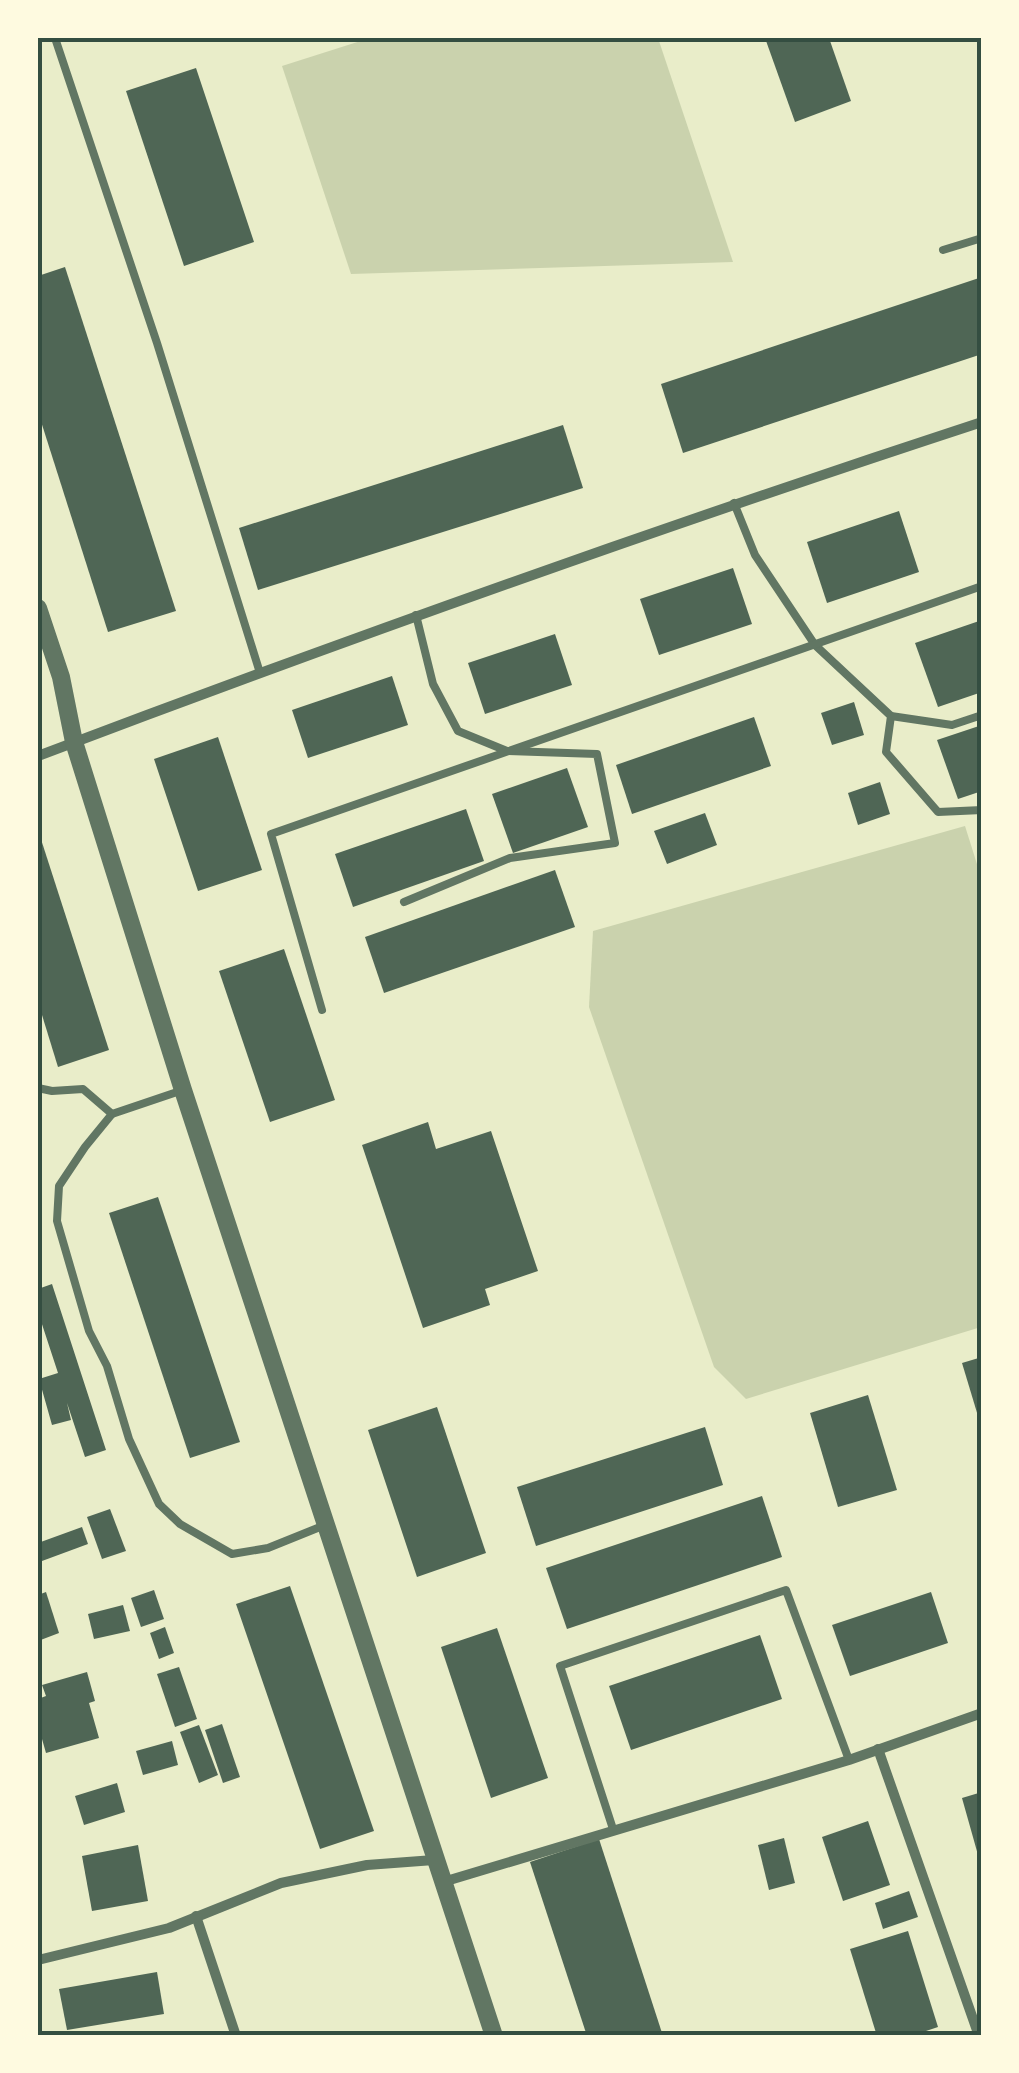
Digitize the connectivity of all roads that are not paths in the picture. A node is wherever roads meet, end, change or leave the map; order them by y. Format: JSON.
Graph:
{"nodes":[{"id":1,"x":55,"y":38,"type":"edge"},
{"id":2,"x":982,"y":238,"type":"edge"},
{"id":3,"x":943,"y":250,"type":"dead end"},
{"id":4,"x":982,"y":422,"type":"edge"},
{"id":5,"x":734,"y":504,"type":"junction"},
{"id":6,"x":982,"y":586,"type":"edge"},
{"id":7,"x":38,"y":608,"type":"edge"},
{"id":8,"x":416,"y":615,"type":"junction"},
{"id":9,"x":815,"y":644,"type":"junction"},
{"id":10,"x":260,"y":672,"type":"junction"},
{"id":11,"x":982,"y":715,"type":"edge"},
{"id":12,"x":891,"y":716,"type":"junction"},
{"id":13,"x":74,"y":742,"type":"junction"},
{"id":14,"x":507,"y":751,"type":"junction"},
{"id":15,"x":38,"y":756,"type":"edge"},
{"id":16,"x":982,"y":810,"type":"edge"},
{"id":17,"x":404,"y":902,"type":"dead end"},
{"id":18,"x":322,"y":1010,"type":"dead end"},
{"id":19,"x":38,"y":1088,"type":"edge"},
{"id":20,"x":183,"y":1090,"type":"junction"},
{"id":21,"x":112,"y":1114,"type":"junction"},
{"id":22,"x":325,"y":1526,"type":"junction"},
{"id":23,"x":982,"y":1713,"type":"edge"},
{"id":24,"x":878,"y":1749,"type":"junction"},
{"id":25,"x":849,"y":1760,"type":"junction"},
{"id":26,"x":614,"y":1828,"type":"junction"},
{"id":27,"x":434,"y":1860,"type":"junction"},
{"id":28,"x":442,"y":1882,"type":"junction"},
{"id":29,"x":196,"y":1916,"type":"junction"},
{"id":30,"x":38,"y":1960,"type":"edge"},
{"id":31,"x":236,"y":2036,"type":"edge"},
{"id":32,"x":494,"y":2036,"type":"edge"},
{"id":33,"x":979,"y":2036,"type":"edge"}],
"edges":[{"from":1,"to":10,"type":"lane"},
{"from":2,"to":3,"type":"lane"},
{"from":4,"to":5,"type":"street"},
{"from":5,"to":8,"type":"street"},
{"from":5,"to":9,"type":"lane"},
{"from":6,"to":9,"type":"lane"},
{"from":7,"to":13,"type":"street"},
{"from":8,"to":10,"type":"street"},
{"from":8,"to":14,"type":"lane"},
{"from":9,"to":12,"type":"lane"},
{"from":9,"to":14,"type":"lane"},
{"from":10,"to":13,"type":"street"},
{"from":11,"to":12,"type":"lane"},
{"from":12,"to":16,"type":"lane"},
{"from":13,"to":15,"type":"street"},
{"from":13,"to":20,"type":"street"},
{"from":14,"to":17,"type":"lane"},
{"from":14,"to":18,"type":"lane"},
{"from":19,"to":21,"type":"lane"},
{"from":20,"to":21,"type":"lane"},
{"from":20,"to":22,"type":"street"},
{"from":21,"to":22,"type":"lane"},
{"from":22,"to":27,"type":"street"},
{"from":23,"to":24,"type":"street"},
{"from":24,"to":25,"type":"street"},
{"from":24,"to":33,"type":"street"},
{"from":25,"to":26,"type":"street"},
{"from":25,"to":26,"type":"lane"},
{"from":26,"to":28,"type":"street"},
{"from":27,"to":28,"type":"street"},
{"from":27,"to":29,"type":"street"},
{"from":28,"to":32,"type":"street"},
{"from":29,"to":30,"type":"street"},
{"from":29,"to":31,"type":"street"}]}
